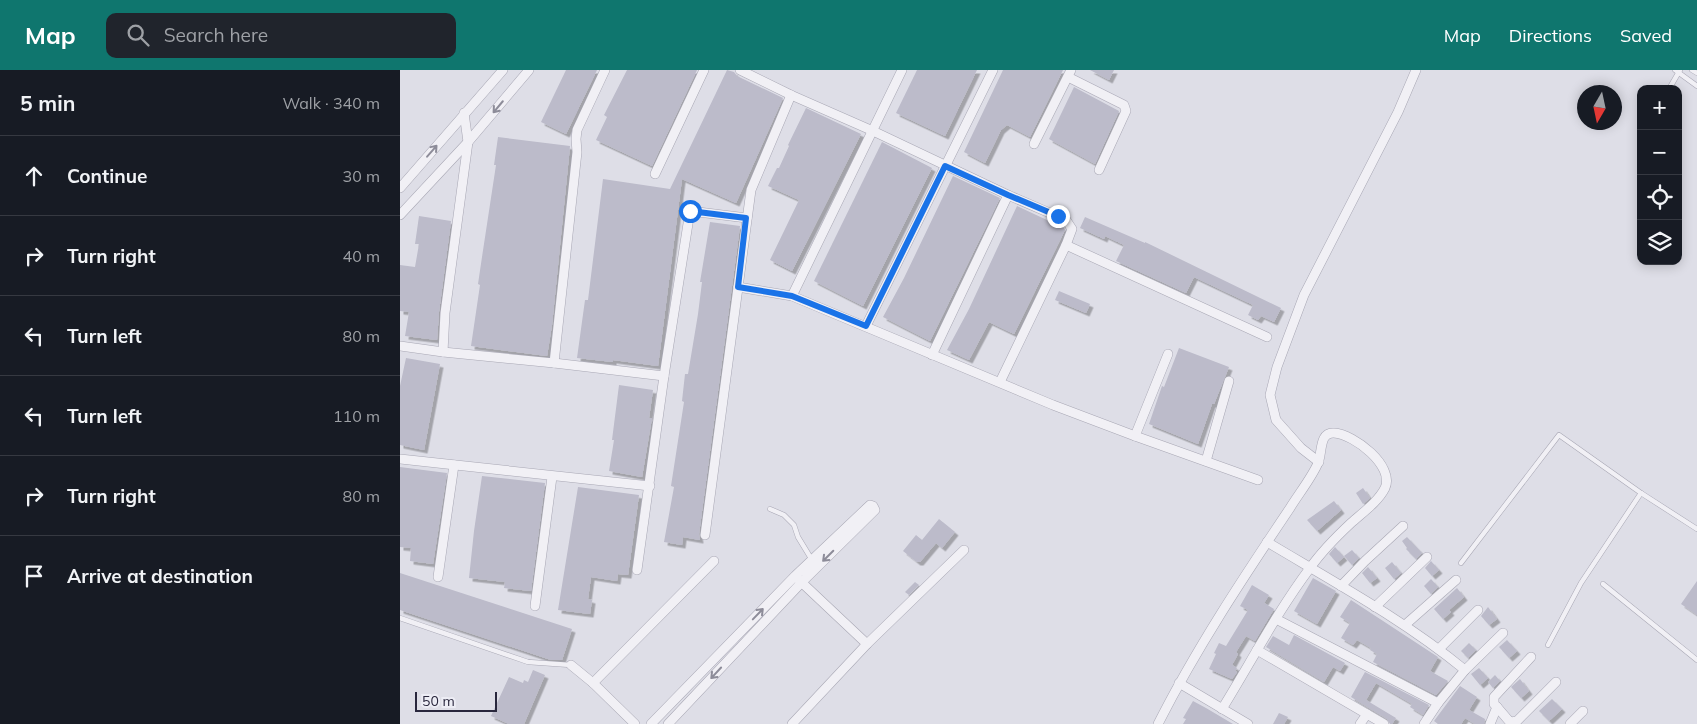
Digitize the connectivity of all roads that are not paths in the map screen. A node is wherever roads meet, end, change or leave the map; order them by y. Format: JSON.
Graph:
{"nodes":[{"id":1,"x":503,"y":70,"type":"edge"},
{"id":2,"x":529,"y":70,"type":"edge"},
{"id":3,"x":604,"y":70,"type":"edge"},
{"id":4,"x":704,"y":70,"type":"edge"},
{"id":5,"x":740,"y":70,"type":"edge"},
{"id":6,"x":902,"y":70,"type":"edge"},
{"id":7,"x":992,"y":70,"type":"edge"},
{"id":8,"x":1416,"y":70,"type":"edge"},
{"id":9,"x":1692,"y":70,"type":"edge"},
{"id":10,"x":1678,"y":71,"type":"edge"},
{"id":11,"x":1070,"y":73,"type":"edge"},
{"id":12,"x":1697,"y":73,"type":"edge"},
{"id":13,"x":1671,"y":85,"type":"edge"},
{"id":14,"x":1697,"y":86,"type":"edge"},
{"id":15,"x":791,"y":95,"type":"junction"},
{"id":16,"x":464,"y":113,"type":"junction"},
{"id":17,"x":873,"y":131,"type":"junction"},
{"id":18,"x":468,"y":142,"type":"junction"},
{"id":19,"x":1034,"y":144,"type":"dead end"},
{"id":20,"x":945,"y":166,"type":"junction"},
{"id":21,"x":1099,"y":170,"type":"dead end"},
{"id":22,"x":655,"y":174,"type":"dead end"},
{"id":23,"x":400,"y":188,"type":"edge"},
{"id":24,"x":1008,"y":195,"type":"junction"},
{"id":25,"x":400,"y":215,"type":"edge"},
{"id":26,"x":746,"y":218,"type":"junction"},
{"id":27,"x":1066,"y":245,"type":"junction"},
{"id":28,"x":738,"y":287,"type":"junction"},
{"id":29,"x":792,"y":296,"type":"junction"},
{"id":30,"x":866,"y":326,"type":"junction"},
{"id":31,"x":1267,"y":337,"type":"dead end"},
{"id":32,"x":400,"y":346,"type":"edge"},
{"id":33,"x":442,"y":352,"type":"junction"},
{"id":34,"x":1168,"y":354,"type":"dead end"},
{"id":35,"x":932,"y":355,"type":"junction"},
{"id":36,"x":554,"y":363,"type":"junction"},
{"id":37,"x":664,"y":376,"type":"junction"},
{"id":38,"x":1229,"y":381,"type":"dead end"},
{"id":39,"x":1000,"y":382,"type":"junction"},
{"id":40,"x":1134,"y":436,"type":"junction"},
{"id":41,"x":400,"y":459,"type":"edge"},
{"id":42,"x":1206,"y":461,"type":"junction"},
{"id":43,"x":1319,"y":462,"type":"junction"},
{"id":44,"x":454,"y":465,"type":"junction"},
{"id":45,"x":552,"y":477,"type":"junction"},
{"id":46,"x":1258,"y":480,"type":"dead end"},
{"id":47,"x":650,"y":486,"type":"junction"},
{"id":48,"x":1641,"y":493,"type":"junction"},
{"id":49,"x":770,"y":509,"type":"dead end"},
{"id":50,"x":1404,"y":526,"type":"dead end"},
{"id":51,"x":1697,"y":529,"type":"edge"},
{"id":52,"x":705,"y":535,"type":"dead end"},
{"id":53,"x":1267,"y":542,"type":"junction"},
{"id":54,"x":964,"y":550,"type":"dead end"},
{"id":55,"x":1427,"y":557,"type":"dead end"},
{"id":56,"x":714,"y":560,"type":"dead end"},
{"id":57,"x":812,"y":560,"type":"junction"},
{"id":58,"x":1461,"y":563,"type":"dead end"},
{"id":59,"x":1310,"y":568,"type":"junction"},
{"id":60,"x":637,"y":570,"type":"dead end"},
{"id":61,"x":438,"y":577,"type":"dead end"},
{"id":62,"x":798,"y":579,"type":"junction"},
{"id":63,"x":1456,"y":580,"type":"dead end"},
{"id":64,"x":1603,"y":584,"type":"dead end"},
{"id":65,"x":1341,"y":586,"type":"junction"},
{"id":66,"x":535,"y":606,"type":"dead end"},
{"id":67,"x":1375,"y":607,"type":"junction"},
{"id":68,"x":1478,"y":610,"type":"dead end"},
{"id":69,"x":400,"y":618,"type":"edge"},
{"id":70,"x":1276,"y":619,"type":"junction"},
{"id":71,"x":1405,"y":625,"type":"junction"},
{"id":72,"x":1503,"y":633,"type":"dead end"},
{"id":73,"x":867,"y":644,"type":"junction"},
{"id":74,"x":1548,"y":645,"type":"dead end"},
{"id":75,"x":1439,"y":649,"type":"junction"},
{"id":76,"x":1257,"y":650,"type":"junction"},
{"id":77,"x":1531,"y":658,"type":"dead end"},
{"id":78,"x":1697,"y":660,"type":"edge"},
{"id":79,"x":571,"y":665,"type":"joint"},
{"id":80,"x":1465,"y":670,"type":"junction"},
{"id":81,"x":1556,"y":682,"type":"dead end"},
{"id":82,"x":593,"y":683,"type":"junction"},
{"id":83,"x":1179,"y":683,"type":"junction"},
{"id":84,"x":1438,"y":702,"type":"junction"},
{"id":85,"x":1497,"y":707,"type":"junction"},
{"id":86,"x":1222,"y":709,"type":"junction"},
{"id":87,"x":1583,"y":711,"type":"dead end"},
{"id":88,"x":1367,"y":714,"type":"junction"},
{"id":89,"x":635,"y":724,"type":"edge"},
{"id":90,"x":651,"y":724,"type":"edge"},
{"id":91,"x":668,"y":724,"type":"edge"},
{"id":92,"x":792,"y":724,"type":"edge"},
{"id":93,"x":1158,"y":724,"type":"edge"},
{"id":94,"x":1248,"y":724,"type":"edge"},
{"id":95,"x":1360,"y":724,"type":"edge"},
{"id":96,"x":1384,"y":724,"type":"edge"},
{"id":97,"x":1424,"y":724,"type":"edge"},
{"id":98,"x":1490,"y":724,"type":"edge"},
{"id":99,"x":1570,"y":724,"type":"edge"}],
"edges":[{"from":1,"to":16,"type":"street"},
{"from":2,"to":18,"type":"street","one_way":true},
{"from":3,"to":36,"type":"street"},
{"from":4,"to":22,"type":"street"},
{"from":5,"to":15,"type":"street"},
{"from":6,"to":17,"type":"street"},
{"from":7,"to":20,"type":"street"},
{"from":8,"to":43,"type":"street"},
{"from":9,"to":12,"type":"lane"},
{"from":10,"to":13,"type":"lane"},
{"from":10,"to":14,"type":"lane"},
{"from":11,"to":19,"type":"street"},
{"from":11,"to":21,"type":"street"},
{"from":15,"to":17,"type":"street"},
{"from":15,"to":26,"type":"street"},
{"from":16,"to":18,"type":"street"},
{"from":23,"to":16,"type":"street","one_way":true},
{"from":17,"to":20,"type":"street"},
{"from":17,"to":29,"type":"street"},
{"from":18,"to":25,"type":"street"},
{"from":18,"to":33,"type":"street"},
{"from":20,"to":24,"type":"street"},
{"from":20,"to":30,"type":"street"},
{"from":24,"to":27,"type":"street"},
{"from":24,"to":35,"type":"street"},
{"from":26,"to":28,"type":"street"},
{"from":26,"to":37,"type":"street"},
{"from":27,"to":31,"type":"street"},
{"from":27,"to":39,"type":"street"},
{"from":28,"to":29,"type":"street"},
{"from":28,"to":52,"type":"street"},
{"from":29,"to":30,"type":"street"},
{"from":30,"to":35,"type":"street"},
{"from":32,"to":33,"type":"street"},
{"from":33,"to":36,"type":"street"},
{"from":34,"to":40,"type":"street"},
{"from":35,"to":39,"type":"street"},
{"from":36,"to":37,"type":"street"},
{"from":37,"to":47,"type":"street"},
{"from":38,"to":42,"type":"street"},
{"from":39,"to":40,"type":"street"},
{"from":40,"to":42,"type":"street"},
{"from":41,"to":44,"type":"street"},
{"from":42,"to":46,"type":"street"},
{"from":43,"to":53,"type":"street"},
{"from":43,"to":59,"type":"street"},
{"from":44,"to":45,"type":"street"},
{"from":44,"to":61,"type":"street"},
{"from":45,"to":47,"type":"street"},
{"from":45,"to":66,"type":"street"},
{"from":47,"to":60,"type":"street"},
{"from":48,"to":51,"type":"lane"},
{"from":48,"to":58,"type":"lane"},
{"from":48,"to":74,"type":"lane"},
{"from":49,"to":57,"type":"lane"},
{"from":50,"to":65,"type":"street"},
{"from":53,"to":59,"type":"street"},
{"from":53,"to":83,"type":"street"},
{"from":54,"to":73,"type":"street"},
{"from":55,"to":67,"type":"street"},
{"from":56,"to":82,"type":"street"},
{"from":57,"to":62,"type":"street"},
{"from":57,"to":62,"type":"street","one_way":true},
{"from":59,"to":65,"type":"street"},
{"from":59,"to":70,"type":"street"},
{"from":62,"to":73,"type":"street"},
{"from":90,"to":62,"type":"street","one_way":true},
{"from":62,"to":91,"type":"street","one_way":true},
{"from":63,"to":71,"type":"street"},
{"from":64,"to":78,"type":"lane"},
{"from":65,"to":67,"type":"street"},
{"from":67,"to":71,"type":"street"},
{"from":68,"to":75,"type":"street"},
{"from":69,"to":79,"type":"lane"},
{"from":70,"to":76,"type":"street"},
{"from":70,"to":84,"type":"street"},
{"from":71,"to":75,"type":"street"},
{"from":72,"to":80,"type":"street"},
{"from":73,"to":92,"type":"street"},
{"from":75,"to":80,"type":"street"},
{"from":76,"to":86,"type":"street"},
{"from":76,"to":88,"type":"street"},
{"from":77,"to":85,"type":"street"},
{"from":79,"to":82,"type":"street"},
{"from":80,"to":84,"type":"street"},
{"from":81,"to":85,"type":"street"},
{"from":82,"to":89,"type":"street"},
{"from":83,"to":86,"type":"street"},
{"from":83,"to":93,"type":"street"},
{"from":84,"to":97,"type":"street"},
{"from":85,"to":98,"type":"street"},
{"from":86,"to":94,"type":"street"},
{"from":87,"to":99,"type":"street"},
{"from":88,"to":95,"type":"street"},
{"from":88,"to":96,"type":"street"}]}
